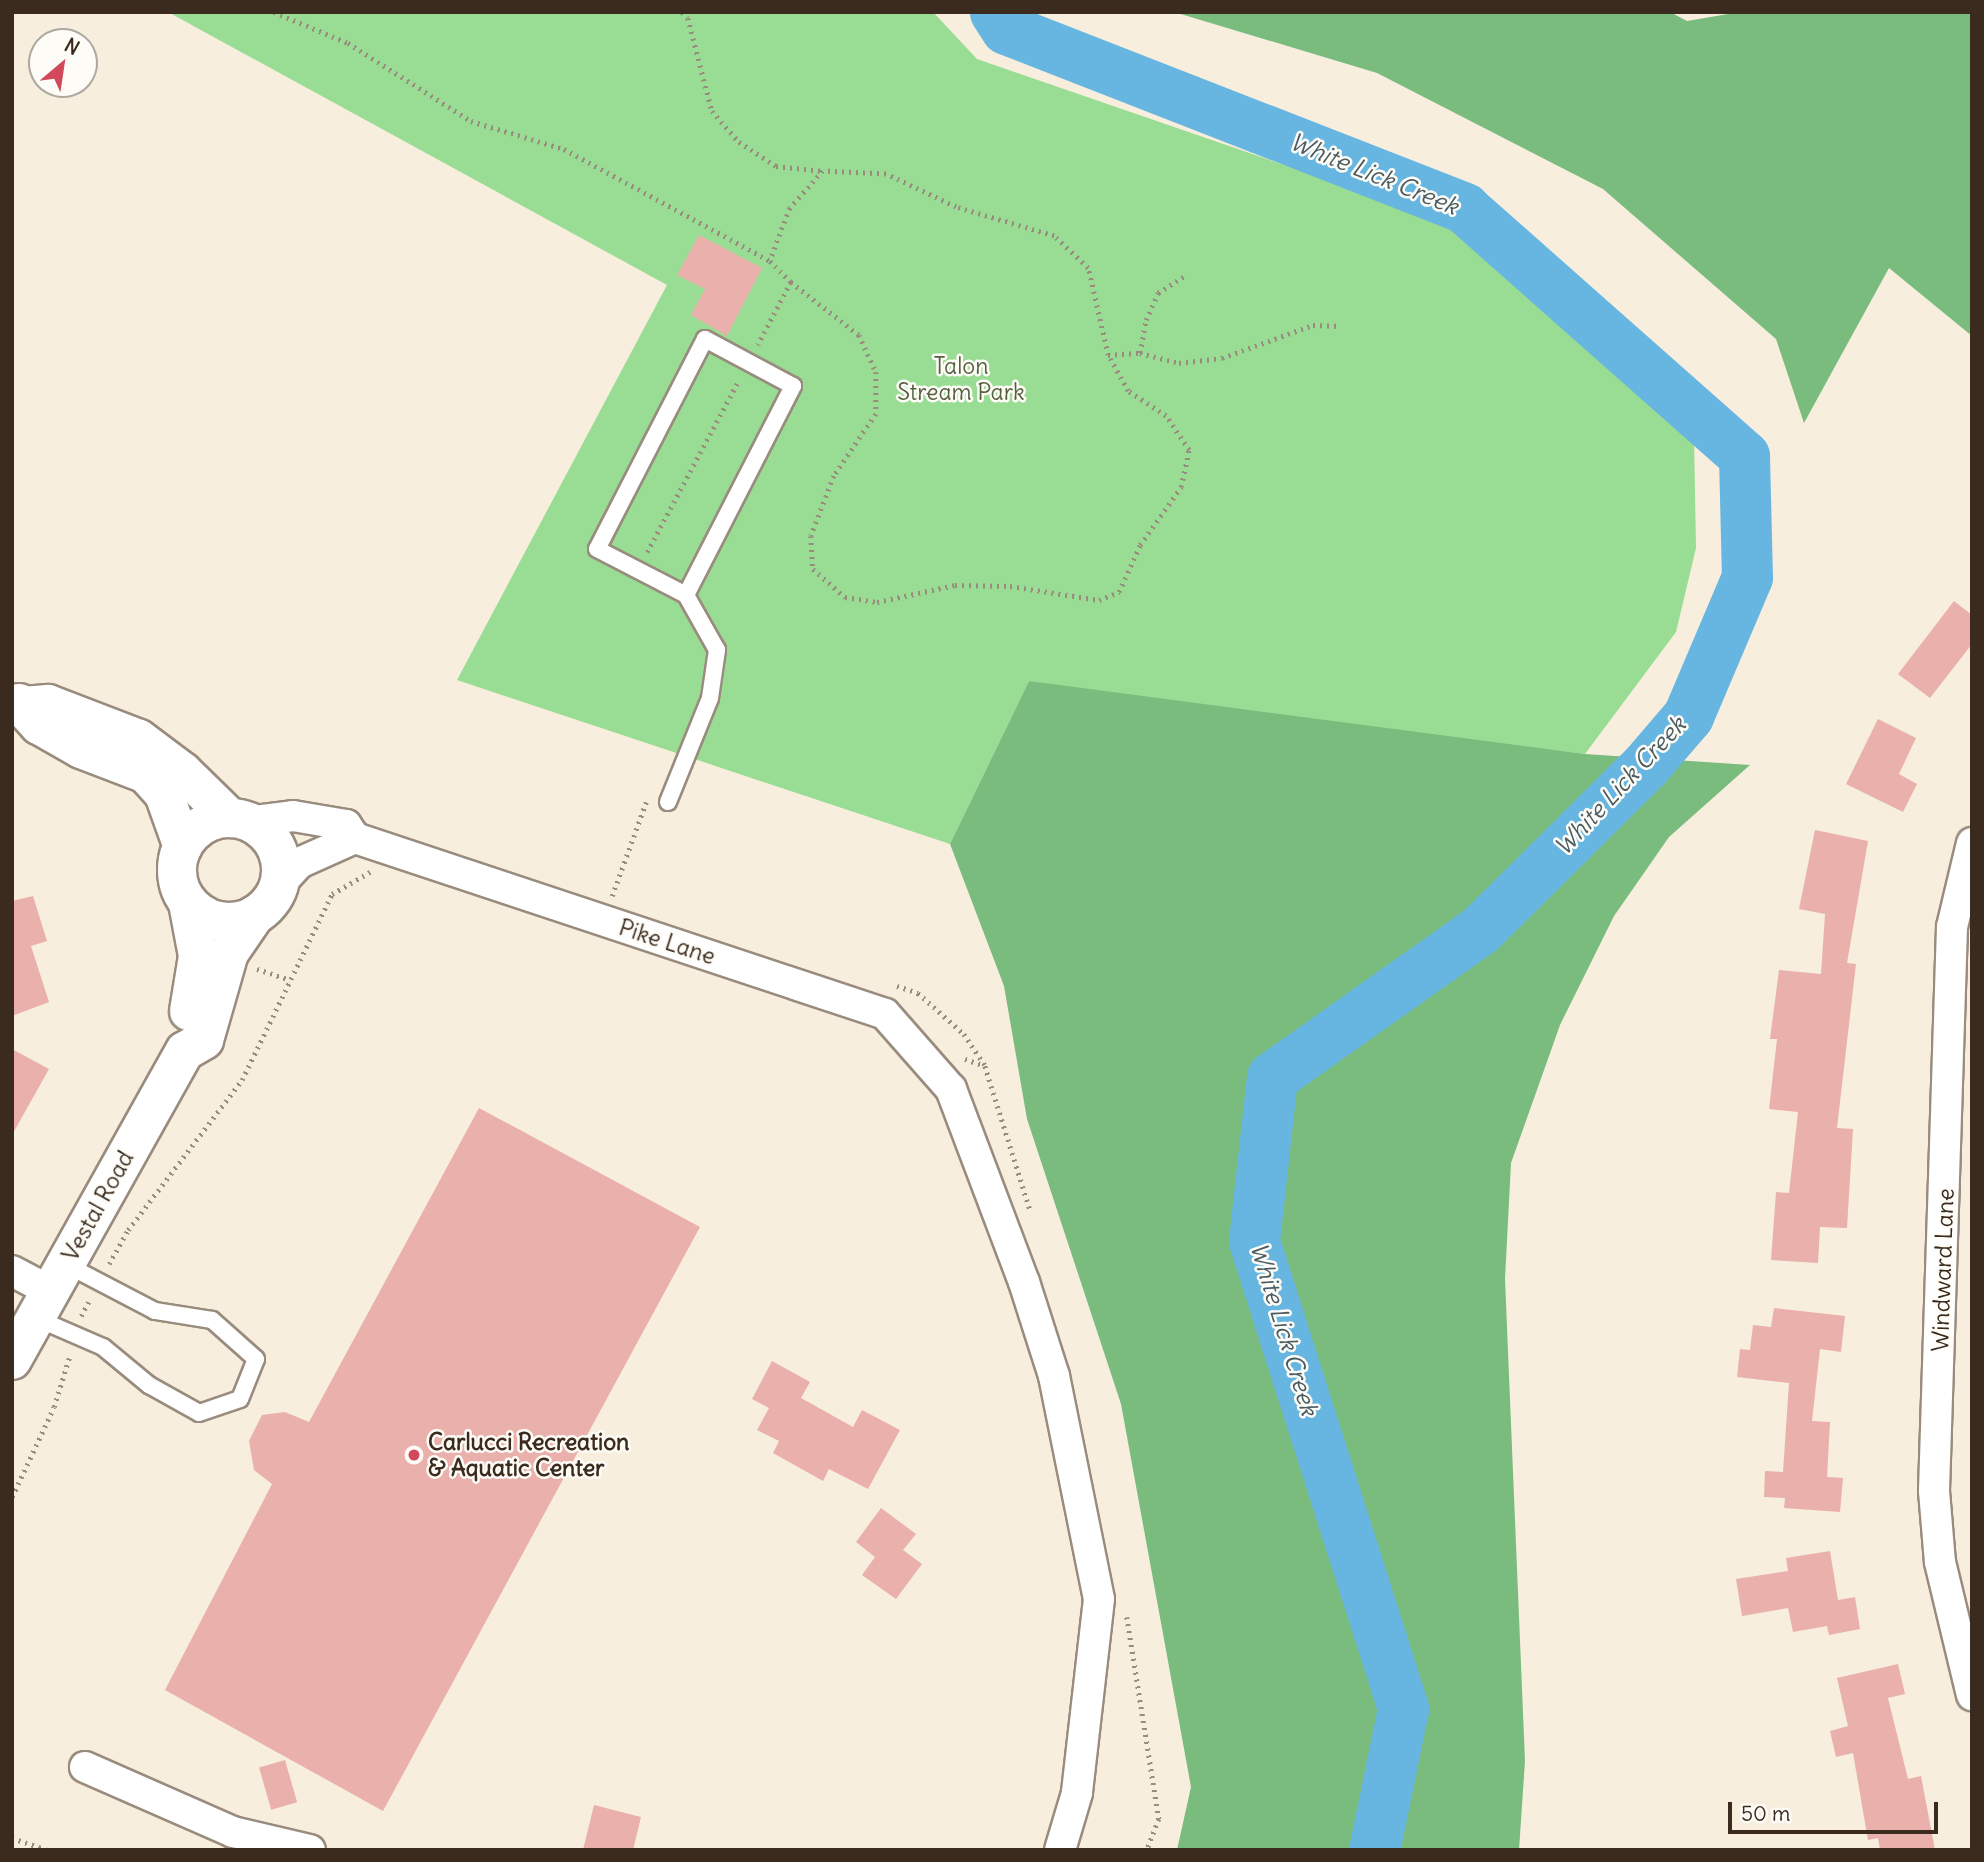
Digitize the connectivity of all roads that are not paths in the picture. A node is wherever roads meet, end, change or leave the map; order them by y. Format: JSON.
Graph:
{"nodes":[{"id":1,"x":686,"y":595,"type":"junction"},
{"id":2,"x":18,"y":703,"type":"edge"},
{"id":3,"x":668,"y":802,"type":"dead end"},
{"id":4,"x":239,"y":820,"type":"junction"},
{"id":5,"x":355,"y":838,"type":"junction"},
{"id":6,"x":1972,"y":843,"type":"edge"},
{"id":7,"x":183,"y":847,"type":"junction"},
{"id":8,"x":266,"y":901,"type":"junction"},
{"id":9,"x":188,"y":903,"type":"junction"},
{"id":10,"x":185,"y":1051,"type":"junction"},
{"id":11,"x":12,"y":1271,"type":"edge"},
{"id":12,"x":50,"y":1291,"type":"junction"},
{"id":13,"x":12,"y":1360,"type":"edge"},
{"id":14,"x":1972,"y":1695,"type":"edge"},
{"id":15,"x":85,"y":1767,"type":"dead end"},
{"id":16,"x":310,"y":1850,"type":"edge"},
{"id":17,"x":1060,"y":1850,"type":"edge"}],
"edges":[{"from":1,"to":1,"type":"lane"},
{"from":1,"to":3,"type":"lane"},
{"from":2,"to":4,"type":"street"},
{"from":2,"to":7,"type":"street"},
{"from":4,"to":5,"type":"street","name":"Pike Lane"},
{"from":4,"to":7,"type":"street"},
{"from":4,"to":8,"type":"street"},
{"from":5,"to":8,"type":"street"},
{"from":5,"to":17,"type":"street","name":"Pike Lane"},
{"from":6,"to":14,"type":"street","name":"Windward Lane"},
{"from":7,"to":9,"type":"street"},
{"from":8,"to":9,"type":"street"},
{"from":8,"to":10,"type":"street","name":"Vestal Road"},
{"from":9,"to":10,"type":"street","name":"Vestal Road"},
{"from":10,"to":12,"type":"street","name":"Vestal Road"},
{"from":11,"to":12,"type":"street"},
{"from":12,"to":12,"type":"lane"},
{"from":12,"to":13,"type":"street","name":"Vestal Road"},
{"from":15,"to":16,"type":"street"}]}
